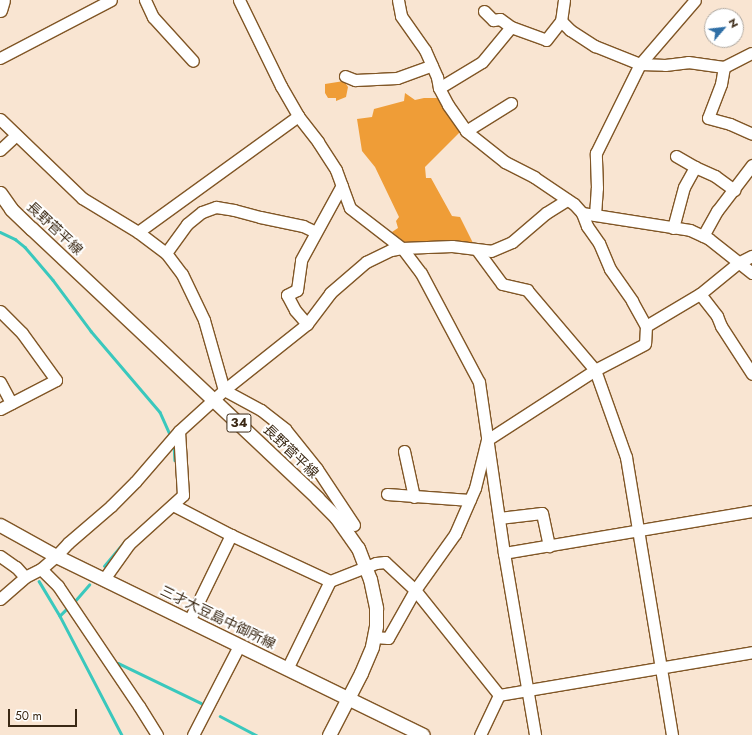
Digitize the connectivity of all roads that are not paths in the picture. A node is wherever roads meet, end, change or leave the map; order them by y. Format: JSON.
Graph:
{"nodes":[{"id":1,"x":3,"y":0,"type":"edge"},
{"id":2,"x":111,"y":0,"type":"edge"},
{"id":3,"x":145,"y":0,"type":"edge"},
{"id":4,"x":239,"y":0,"type":"edge"},
{"id":5,"x":398,"y":0,"type":"edge"},
{"id":6,"x":564,"y":0,"type":"edge"},
{"id":7,"x":695,"y":0,"type":"edge"},
{"id":8,"x":0,"y":10,"type":"edge"},
{"id":9,"x":484,"y":11,"type":"dead end"},
{"id":10,"x":560,"y":21,"type":"junction"},
{"id":11,"x":511,"y":27,"type":"junction"},
{"id":12,"x":752,"y":53,"type":"edge"},
{"id":13,"x":0,"y":58,"type":"edge"},
{"id":14,"x":193,"y":61,"type":"dead end"},
{"id":15,"x":640,"y":64,"type":"junction"},
{"id":16,"x":432,"y":65,"type":"junction"},
{"id":17,"x":724,"y":67,"type":"junction"},
{"id":18,"x":345,"y":76,"type":"dead end"},
{"id":19,"x":439,"y":88,"type":"junction"},
{"id":20,"x":511,"y":103,"type":"dead end"},
{"id":21,"x":298,"y":116,"type":"junction"},
{"id":22,"x":0,"y":119,"type":"edge"},
{"id":23,"x":466,"y":131,"type":"junction"},
{"id":24,"x":752,"y":134,"type":"edge"},
{"id":25,"x":16,"y":135,"type":"junction"},
{"id":26,"x":0,"y":150,"type":"edge"},
{"id":27,"x":676,"y":156,"type":"dead end"},
{"id":28,"x":752,"y":165,"type":"edge"},
{"id":29,"x":695,"y":167,"type":"junction"},
{"id":30,"x":342,"y":185,"type":"junction"},
{"id":31,"x":734,"y":190,"type":"junction"},
{"id":32,"x":0,"y":193,"type":"edge"},
{"id":33,"x":567,"y":200,"type":"junction"},
{"id":34,"x":582,"y":213,"type":"junction"},
{"id":35,"x":595,"y":215,"type":"junction"},
{"id":36,"x":673,"y":228,"type":"junction"},
{"id":37,"x":138,"y":232,"type":"junction"},
{"id":38,"x":316,"y":232,"type":"junction"},
{"id":39,"x":703,"y":236,"type":"junction"},
{"id":40,"x":402,"y":248,"type":"junction"},
{"id":41,"x":477,"y":250,"type":"junction"},
{"id":42,"x":166,"y":252,"type":"junction"},
{"id":43,"x":752,"y":256,"type":"edge"},
{"id":44,"x":738,"y":263,"type":"junction"},
{"id":45,"x":752,"y":273,"type":"edge"},
{"id":46,"x":700,"y":294,"type":"junction"},
{"id":47,"x":0,"y":311,"type":"edge"},
{"id":48,"x":307,"y":324,"type":"junction"},
{"id":49,"x":646,"y":326,"type":"junction"},
{"id":50,"x":595,"y":370,"type":"junction"},
{"id":51,"x":752,"y":374,"type":"edge"},
{"id":52,"x":0,"y":382,"type":"edge"},
{"id":53,"x":224,"y":390,"type":"junction"},
{"id":54,"x":214,"y":400,"type":"junction"},
{"id":55,"x":11,"y":404,"type":"junction"},
{"id":56,"x":0,"y":409,"type":"edge"},
{"id":57,"x":175,"y":435,"type":"junction"},
{"id":58,"x":487,"y":440,"type":"junction"},
{"id":59,"x":404,"y":451,"type":"dead end"},
{"id":60,"x":387,"y":494,"type":"dead end"},
{"id":61,"x":414,"y":496,"type":"junction"},
{"id":62,"x":470,"y":500,"type":"junction"},
{"id":63,"x":173,"y":505,"type":"junction"},
{"id":64,"x":752,"y":511,"type":"edge"},
{"id":65,"x":499,"y":518,"type":"junction"},
{"id":66,"x":0,"y":525,"type":"edge"},
{"id":67,"x":354,"y":526,"type":"dead end"},
{"id":68,"x":638,"y":531,"type":"junction"},
{"id":69,"x":231,"y":535,"type":"junction"},
{"id":70,"x":549,"y":546,"type":"junction"},
{"id":71,"x":504,"y":553,"type":"junction"},
{"id":72,"x":56,"y":556,"type":"junction"},
{"id":73,"x":3,"y":559,"type":"edge"},
{"id":74,"x":366,"y":568,"type":"junction"},
{"id":75,"x":41,"y":569,"type":"junction"},
{"id":76,"x":25,"y":577,"type":"junction"},
{"id":77,"x":104,"y":579,"type":"junction"},
{"id":78,"x":330,"y":580,"type":"junction"},
{"id":79,"x":415,"y":590,"type":"junction"},
{"id":80,"x":0,"y":599,"type":"edge"},
{"id":81,"x":189,"y":621,"type":"junction"},
{"id":82,"x":374,"y":637,"type":"junction"},
{"id":83,"x":239,"y":646,"type":"junction"},
{"id":84,"x":752,"y":652,"type":"edge"},
{"id":85,"x":660,"y":668,"type":"junction"},
{"id":86,"x":287,"y":669,"type":"junction"},
{"id":87,"x":528,"y":690,"type":"junction"},
{"id":88,"x":499,"y":695,"type":"junction"},
{"id":89,"x":347,"y":699,"type":"junction"},
{"id":90,"x":157,"y":735,"type":"edge"},
{"id":91,"x":193,"y":735,"type":"edge"},
{"id":92,"x":329,"y":735,"type":"edge"},
{"id":93,"x":424,"y":735,"type":"edge"},
{"id":94,"x":480,"y":735,"type":"edge"},
{"id":95,"x":535,"y":735,"type":"edge"},
{"id":96,"x":672,"y":735,"type":"edge"}],
"edges":[{"from":1,"to":8,"type":"main road"},
{"from":2,"to":13,"type":"street"},
{"from":3,"to":14,"type":"street"},
{"from":4,"to":21,"type":"street"},
{"from":5,"to":16,"type":"street"},
{"from":6,"to":10,"type":"street"},
{"from":7,"to":15,"type":"street"},
{"from":9,"to":11,"type":"street"},
{"from":10,"to":11,"type":"street"},
{"from":10,"to":15,"type":"street"},
{"from":11,"to":19,"type":"street"},
{"from":12,"to":17,"type":"street"},
{"from":15,"to":17,"type":"street"},
{"from":15,"to":35,"type":"street"},
{"from":16,"to":18,"type":"street"},
{"from":16,"to":19,"type":"street"},
{"from":17,"to":24,"type":"street"},
{"from":19,"to":23,"type":"street"},
{"from":20,"to":23,"type":"street"},
{"from":21,"to":30,"type":"street"},
{"from":21,"to":37,"type":"street"},
{"from":22,"to":25,"type":"street"},
{"from":23,"to":33,"type":"street"},
{"from":25,"to":26,"type":"street"},
{"from":25,"to":37,"type":"street"},
{"from":27,"to":29,"type":"street"},
{"from":28,"to":31,"type":"street"},
{"from":29,"to":31,"type":"street"},
{"from":29,"to":36,"type":"street"},
{"from":30,"to":38,"type":"street"},
{"from":30,"to":40,"type":"street"},
{"from":31,"to":39,"type":"street"},
{"from":32,"to":54,"type":"main road","name":"長野菅平線","number":"34"},
{"from":33,"to":34,"type":"street"},
{"from":33,"to":41,"type":"street"},
{"from":34,"to":35,"type":"street"},
{"from":34,"to":49,"type":"street"},
{"from":35,"to":36,"type":"street"},
{"from":36,"to":39,"type":"street"},
{"from":37,"to":42,"type":"street"},
{"from":38,"to":42,"type":"street"},
{"from":38,"to":48,"type":"street"},
{"from":39,"to":44,"type":"street"},
{"from":40,"to":41,"type":"street"},
{"from":40,"to":48,"type":"street"},
{"from":40,"to":58,"type":"street"},
{"from":41,"to":50,"type":"street"},
{"from":42,"to":53,"type":"street"},
{"from":43,"to":44,"type":"street"},
{"from":44,"to":45,"type":"street"},
{"from":44,"to":46,"type":"street"},
{"from":46,"to":49,"type":"street"},
{"from":46,"to":51,"type":"street"},
{"from":47,"to":55,"type":"street"},
{"from":48,"to":53,"type":"street"},
{"from":49,"to":50,"type":"street"},
{"from":50,"to":58,"type":"street"},
{"from":50,"to":68,"type":"street"},
{"from":52,"to":55,"type":"street"},
{"from":53,"to":54,"type":"street"},
{"from":53,"to":67,"type":"street"},
{"from":54,"to":57,"type":"street"},
{"from":54,"to":74,"type":"main road","name":"長野菅平線","number":"34"},
{"from":55,"to":56,"type":"street"},
{"from":57,"to":63,"type":"street"},
{"from":57,"to":72,"type":"street"},
{"from":58,"to":62,"type":"street"},
{"from":58,"to":65,"type":"street"},
{"from":59,"to":61,"type":"street"},
{"from":60,"to":61,"type":"street"},
{"from":61,"to":62,"type":"street"},
{"from":62,"to":79,"type":"street"},
{"from":63,"to":69,"type":"street"},
{"from":63,"to":77,"type":"street"},
{"from":64,"to":68,"type":"street"},
{"from":65,"to":70,"type":"street"},
{"from":65,"to":71,"type":"street"},
{"from":66,"to":72,"type":"main road","name":"三才大豆島中御所線"},
{"from":68,"to":70,"type":"street"},
{"from":68,"to":85,"type":"street"},
{"from":69,"to":78,"type":"street"},
{"from":69,"to":81,"type":"street"},
{"from":70,"to":71,"type":"street"},
{"from":71,"to":87,"type":"street"},
{"from":72,"to":75,"type":"street"},
{"from":72,"to":77,"type":"main road","name":"三才大豆島中御所線"},
{"from":73,"to":76,"type":"street"},
{"from":74,"to":78,"type":"street"},
{"from":74,"to":79,"type":"street"},
{"from":74,"to":82,"type":"main road","name":"長野菅平線","number":"34"},
{"from":75,"to":76,"type":"street"},
{"from":75,"to":90,"type":"street"},
{"from":76,"to":80,"type":"street"},
{"from":77,"to":81,"type":"main road","name":"三才大豆島中御所線"},
{"from":78,"to":86,"type":"street"},
{"from":79,"to":82,"type":"street"},
{"from":79,"to":88,"type":"street"},
{"from":81,"to":83,"type":"main road","name":"三才大豆島中御所線"},
{"from":82,"to":89,"type":"main road","name":"長野菅平線","number":"34"},
{"from":83,"to":86,"type":"main road","name":"三才大豆島中御所線"},
{"from":83,"to":91,"type":"street"},
{"from":84,"to":85,"type":"street"},
{"from":85,"to":87,"type":"street"},
{"from":85,"to":96,"type":"street"},
{"from":86,"to":89,"type":"main road","name":"三才大豆島中御所線"},
{"from":87,"to":88,"type":"street"},
{"from":87,"to":95,"type":"street"},
{"from":88,"to":94,"type":"street"},
{"from":89,"to":92,"type":"main road","name":"長野菅平線","number":"34"},
{"from":89,"to":93,"type":"main road","name":"三才大豆島中御所線"}]}
